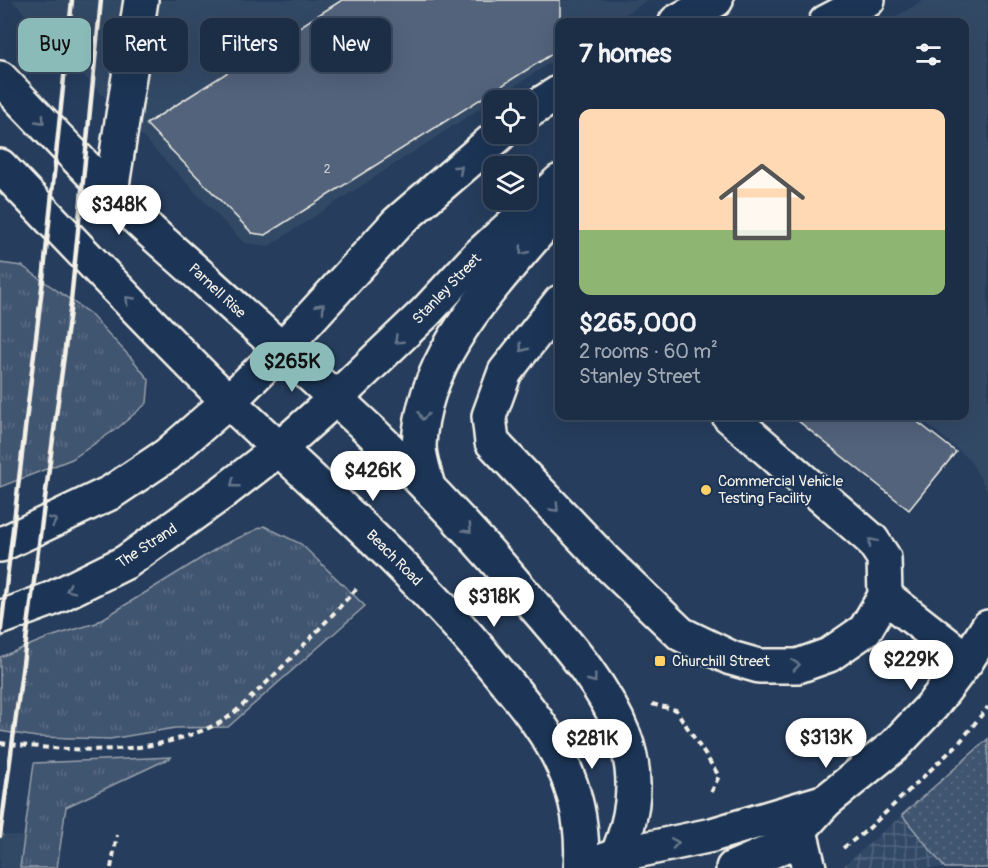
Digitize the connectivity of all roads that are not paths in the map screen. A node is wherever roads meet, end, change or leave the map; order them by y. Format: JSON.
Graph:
{"nodes":[{"id":1,"x":141,"y":0,"type":"edge"},
{"id":2,"x":716,"y":0,"type":"edge"},
{"id":3,"x":868,"y":0,"type":"edge"},
{"id":4,"x":683,"y":18,"type":"edge"},
{"id":5,"x":834,"y":18,"type":"edge"},
{"id":6,"x":0,"y":78,"type":"edge"},
{"id":7,"x":555,"y":95,"type":"edge"},
{"id":8,"x":537,"y":106,"type":"edge"},
{"id":9,"x":488,"y":144,"type":"edge"},
{"id":10,"x":0,"y":166,"type":"edge"},
{"id":11,"x":555,"y":187,"type":"edge"},
{"id":12,"x":111,"y":192,"type":"junction"},
{"id":13,"x":555,"y":212,"type":"edge"},
{"id":14,"x":555,"y":308,"type":"edge"},
{"id":15,"x":281,"y":350,"type":"junction"},
{"id":16,"x":336,"y":398,"type":"junction"},
{"id":17,"x":229,"y":401,"type":"junction"},
{"id":18,"x":734,"y":420,"type":"edge"},
{"id":19,"x":280,"y":448,"type":"junction"},
{"id":20,"x":428,"y":487,"type":"junction"},
{"id":21,"x":0,"y":545,"type":"edge"},
{"id":22,"x":885,"y":596,"type":"junction"},
{"id":23,"x":0,"y":618,"type":"edge"},
{"id":24,"x":988,"y":627,"type":"edge"},
{"id":25,"x":968,"y":660,"type":"junction"},
{"id":26,"x":826,"y":801,"type":"junction"},
{"id":27,"x":800,"y":831,"type":"junction"},
{"id":28,"x":614,"y":862,"type":"edge"},
{"id":29,"x":581,"y":868,"type":"edge"},
{"id":30,"x":587,"y":868,"type":"edge"},
{"id":31,"x":733,"y":868,"type":"edge"},
{"id":32,"x":809,"y":868,"type":"edge"}],
"edges":[{"from":1,"to":12,"type":"main road"},
{"from":2,"to":4,"type":"main road"},
{"from":3,"to":5,"type":"main road"},
{"from":6,"to":12,"type":"main road","name":"Parnell Rise","one_way":true},
{"from":7,"to":8,"type":"main road"},
{"from":15,"to":9,"type":"main road","one_way":true},
{"from":17,"to":10,"type":"main road","one_way":true},
{"from":11,"to":16,"type":"main road","name":"Stanley Street","one_way":true},
{"from":12,"to":15,"type":"main road","name":"Parnell Rise"},
{"from":13,"to":20,"type":"main road","one_way":true},
{"from":14,"to":22,"type":"main road","one_way":true},
{"from":15,"to":16,"type":"main road","name":"Parnell Rise"},
{"from":15,"to":17,"type":"main road"},
{"from":16,"to":19,"type":"main road","name":"Stanley Street"},
{"from":16,"to":20,"type":"main road"},
{"from":17,"to":19,"type":"main road","name":"Beach Road"},
{"from":21,"to":17,"type":"main road","one_way":true},
{"from":22,"to":18,"type":"main road","one_way":true},
{"from":19,"to":23,"type":"main road","name":"The Strand","one_way":true},
{"from":19,"to":29,"type":"main road","name":"Beach Road"},
{"from":20,"to":28,"type":"main road","one_way":true},
{"from":22,"to":25,"type":"main road"},
{"from":24,"to":25,"type":"main road"},
{"from":25,"to":26,"type":"main road"},
{"from":26,"to":27,"type":"main road"},
{"from":28,"to":26,"type":"main road","one_way":true},
{"from":27,"to":31,"type":"main road"},
{"from":27,"to":32,"type":"main road"},
{"from":28,"to":30,"type":"main road"}]}
